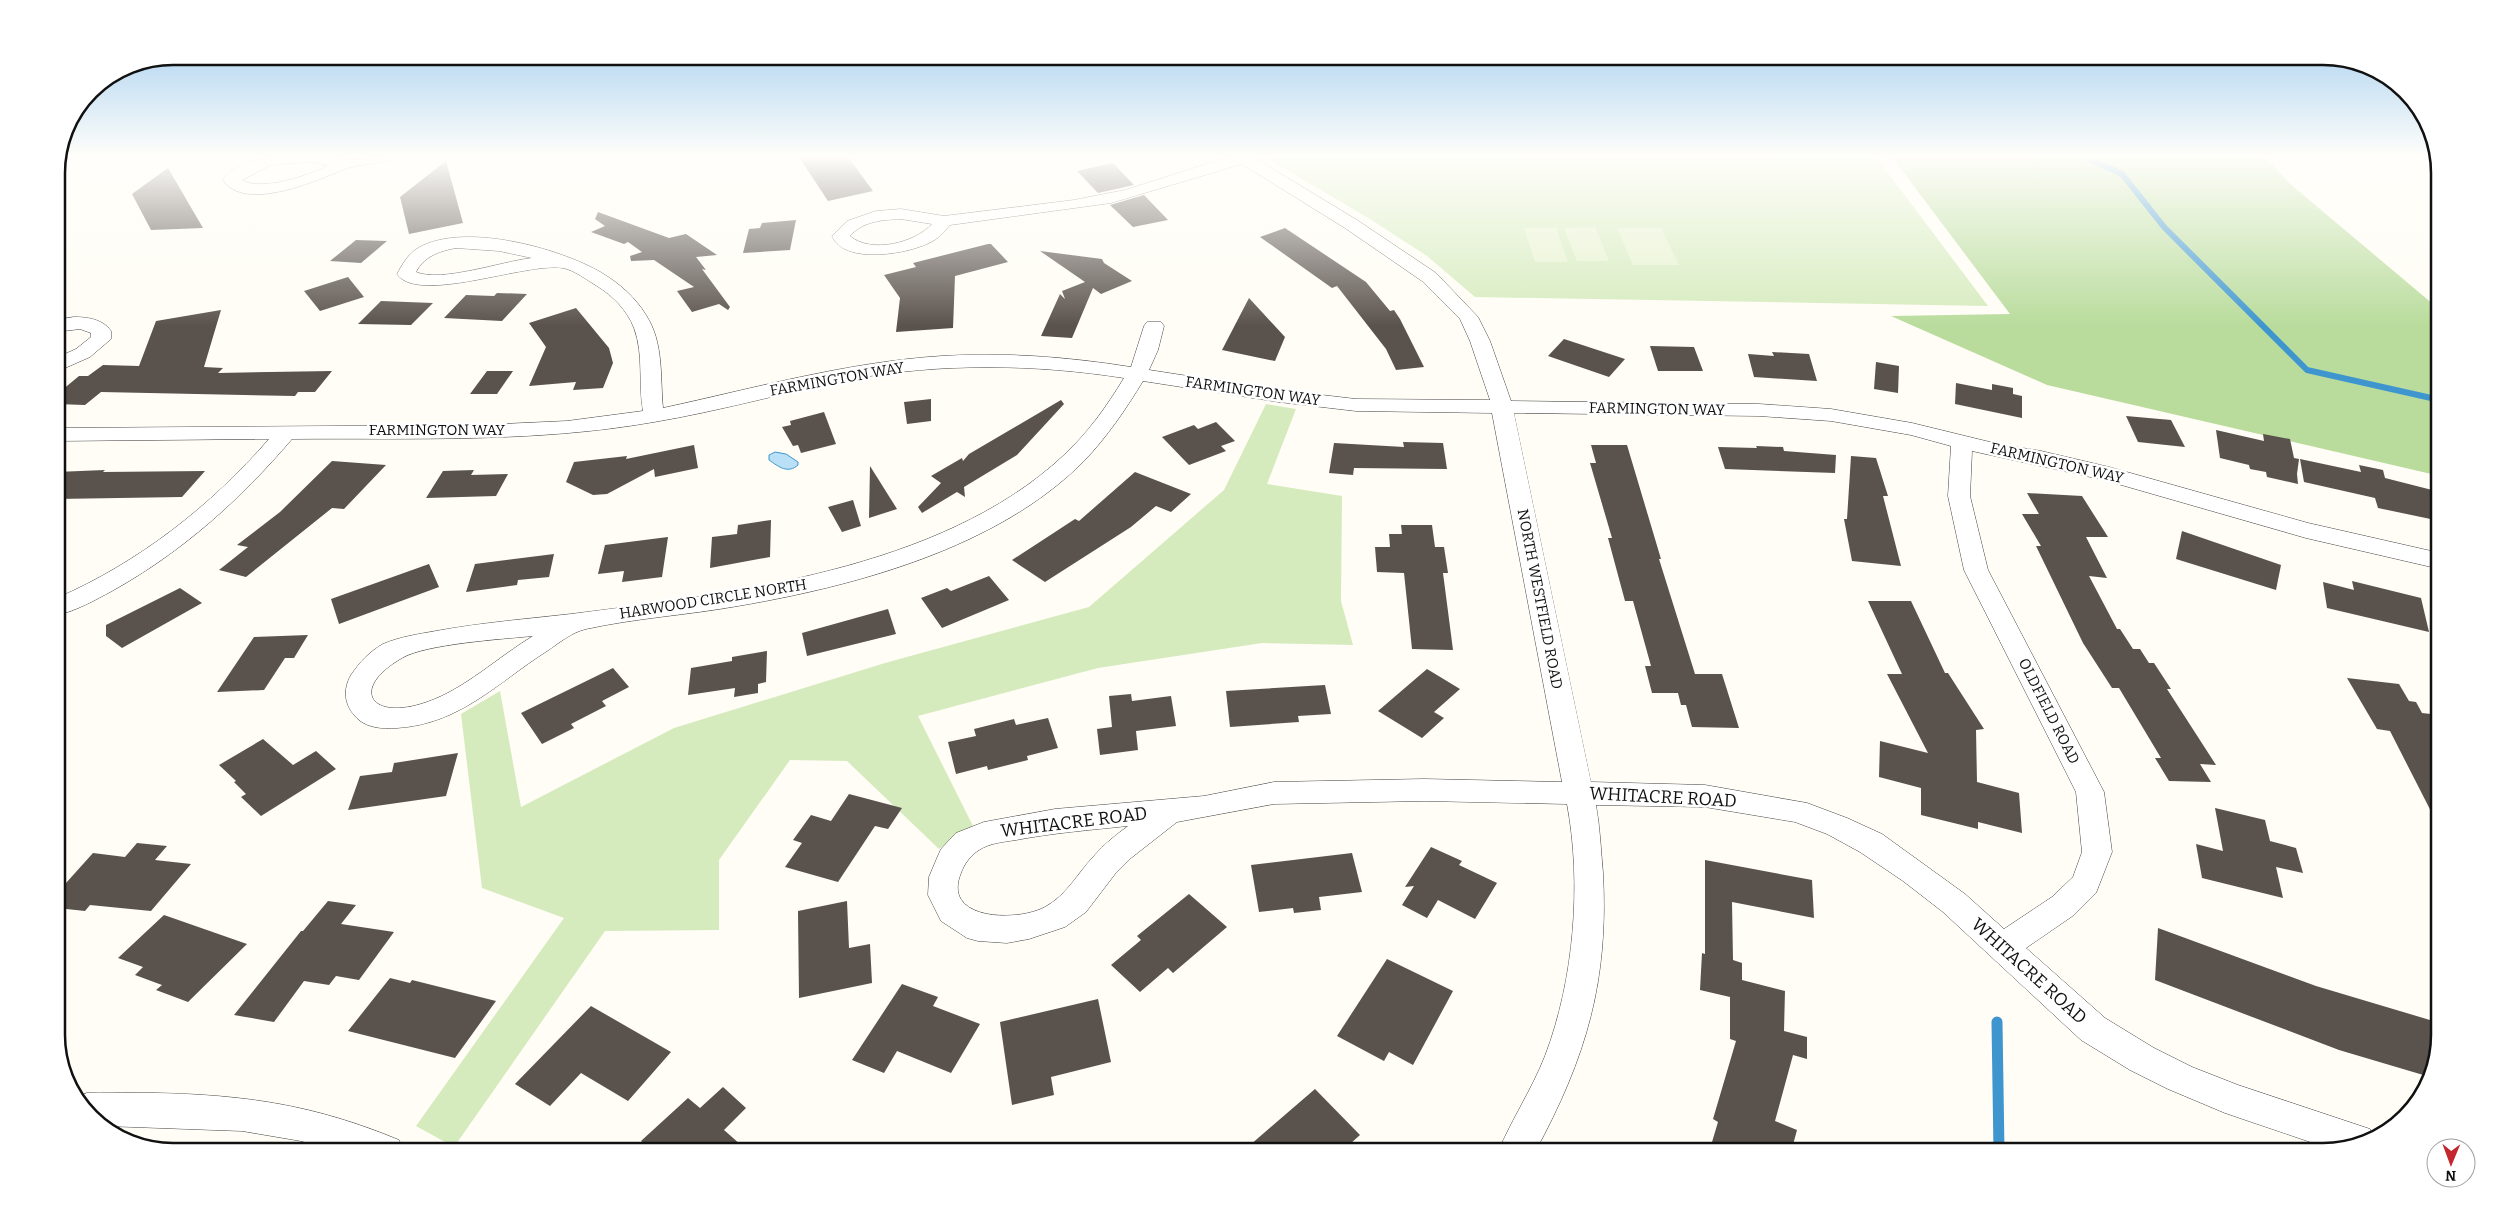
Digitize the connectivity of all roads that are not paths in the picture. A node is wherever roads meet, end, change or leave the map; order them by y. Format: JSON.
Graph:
{"nodes":[{"id":1,"x":995,"y":213,"type":"edge"},
{"id":2,"x":1333,"y":213,"type":"edge"},
{"id":3,"x":944,"y":221,"type":"junction"},
{"id":4,"x":568,"y":263,"type":"junction"},
{"id":5,"x":65,"y":325,"type":"edge"},
{"id":6,"x":1154,"y":326,"type":"dead end"},
{"id":7,"x":65,"y":361,"type":"edge"},
{"id":8,"x":1139,"y":374,"type":"junction"},
{"id":9,"x":1502,"y":406,"type":"junction"},
{"id":10,"x":654,"y":416,"type":"junction"},
{"id":11,"x":287,"y":432,"type":"junction"},
{"id":12,"x":65,"y":435,"type":"edge"},
{"id":13,"x":1962,"y":442,"type":"junction"},
{"id":14,"x":2431,"y":559,"type":"edge"},
{"id":15,"x":65,"y":602,"type":"edge"},
{"id":16,"x":574,"y":622,"type":"junction"},
{"id":17,"x":1579,"y":794,"type":"junction"},
{"id":18,"x":1170,"y":811,"type":"junction"},
{"id":19,"x":2002,"y":947,"type":"junction"},
{"id":20,"x":96,"y":1110,"type":"edge"},
{"id":21,"x":2349,"y":1139,"type":"edge"},
{"id":22,"x":368,"y":1143,"type":"edge"},
{"id":23,"x":1520,"y":1143,"type":"edge"}],
"edges":[{"from":1,"to":3,"type":"street"},
{"from":2,"to":9,"type":"street","name":"NORTH WESTFIELD ROAD"},
{"from":3,"to":3,"type":"street"},
{"from":4,"to":4,"type":"street"},
{"from":4,"to":10,"type":"street"},
{"from":5,"to":7,"type":"street"},
{"from":6,"to":8,"type":"street","name":"HARWOOD CIRCLE NORTH"},
{"from":8,"to":9,"type":"street","name":"FARMINGTON WAY"},
{"from":8,"to":10,"type":"street","name":"FARMINGTON WAY"},
{"from":8,"to":16,"type":"street","name":"HARWOOD CIRCLE NORTH"},
{"from":9,"to":13,"type":"street","name":"FARMINGTON WAY"},
{"from":9,"to":17,"type":"street","name":"NORTH WESTFIELD ROAD"},
{"from":10,"to":11,"type":"street","name":"FARMINGTON WAY"},
{"from":11,"to":12,"type":"street","name":"FARMINGTON WAY"},
{"from":11,"to":15,"type":"street"},
{"from":13,"to":14,"type":"street","name":"FARMINGTON WAY"},
{"from":13,"to":19,"type":"street","name":"OLDFIELD ROAD"},
{"from":16,"to":16,"type":"street","name":"HARWOOD CIRCLE NORTH"},
{"from":17,"to":18,"type":"street","name":"WHITACRE ROAD"},
{"from":17,"to":19,"type":"street","name":"WHITACRE ROAD"},
{"from":17,"to":23,"type":"street","name":"NORTH WESTFIELD ROAD"},
{"from":18,"to":18,"type":"street","name":"WHITACRE ROAD"},
{"from":19,"to":21,"type":"street","name":"WHITACRE ROAD"},
{"from":20,"to":22,"type":"street"}]}
